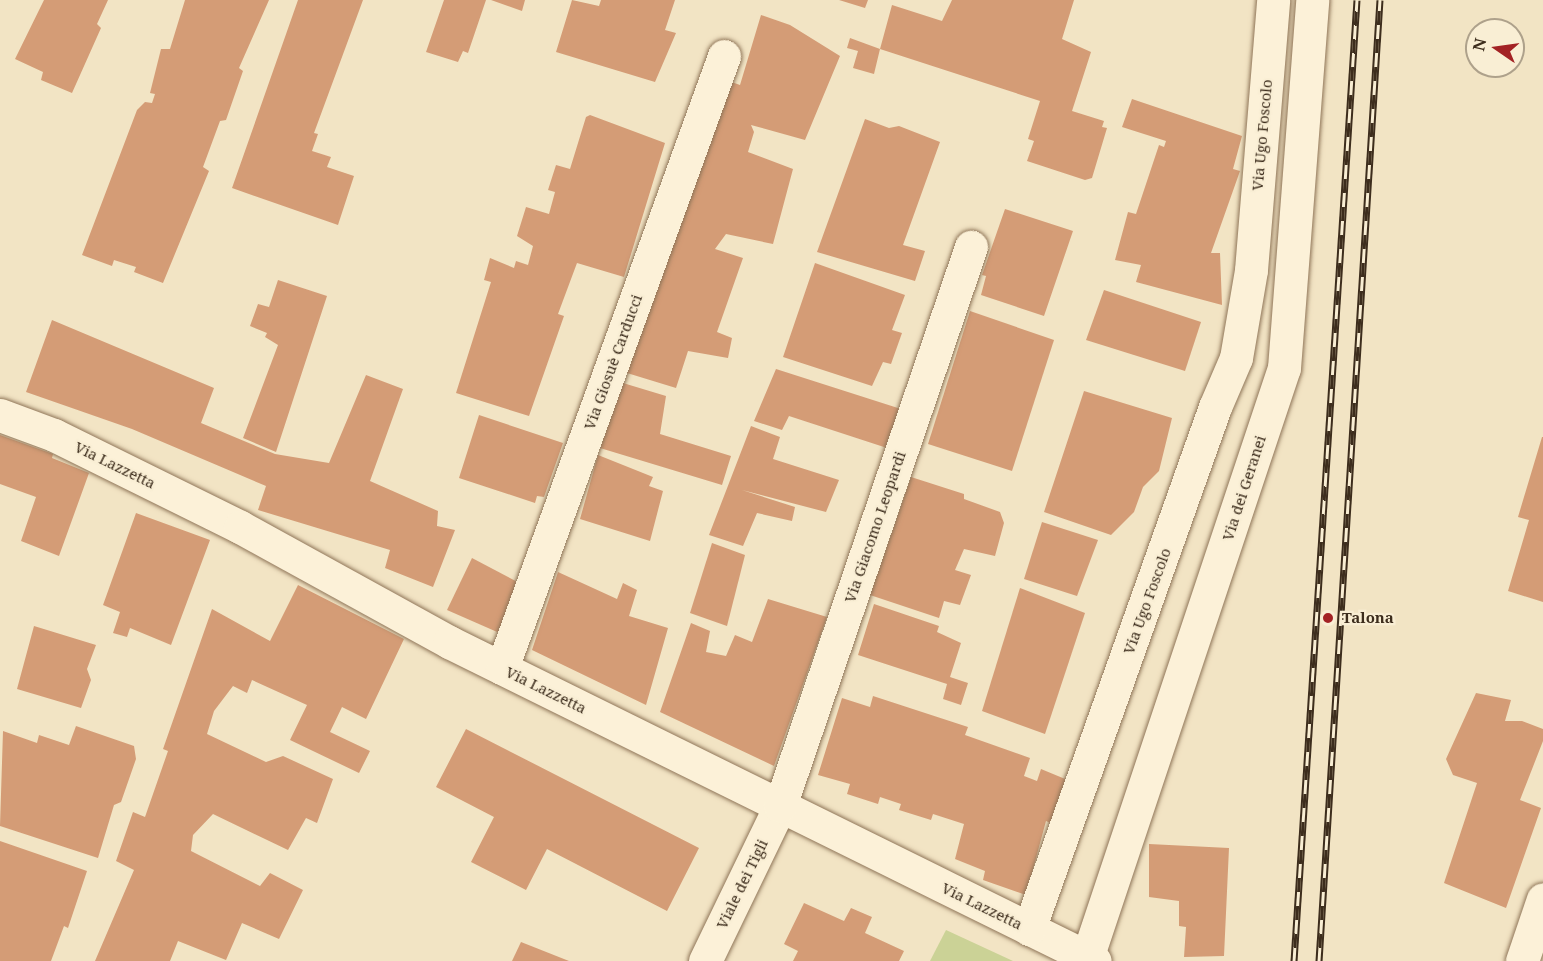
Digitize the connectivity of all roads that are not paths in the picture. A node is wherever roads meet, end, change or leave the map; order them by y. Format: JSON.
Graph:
{"nodes":[{"id":1,"x":1273,"y":0,"type":"edge"},
{"id":2,"x":1302,"y":2,"type":"edge"},
{"id":3,"x":724,"y":56,"type":"dead end"},
{"id":4,"x":971,"y":247,"type":"dead end"},
{"id":5,"x":1293,"y":256,"type":"junction"},
{"id":6,"x":1251,"y":270,"type":"junction"},
{"id":7,"x":0,"y":415,"type":"edge"},
{"id":8,"x":502,"y":668,"type":"junction"},
{"id":9,"x":780,"y":806,"type":"junction"},
{"id":10,"x":1543,"y":899,"type":"edge"},
{"id":11,"x":1029,"y":928,"type":"junction"},
{"id":12,"x":1091,"y":959,"type":"edge"},
{"id":13,"x":705,"y":961,"type":"edge"},
{"id":14,"x":1522,"y":961,"type":"edge"}],
"edges":[{"from":1,"to":6,"type":"street","name":"Via Ugo Foscolo"},
{"from":2,"to":5,"type":"street","name":"Via dei Geranei"},
{"from":3,"to":8,"type":"street","name":"Via Giosuè Carducci"},
{"from":4,"to":9,"type":"street","name":"Via Giacomo Leopardi"},
{"from":5,"to":6,"type":"street"},
{"from":5,"to":12,"type":"street","name":"Via dei Geranei"},
{"from":6,"to":11,"type":"street","name":"Via Ugo Foscolo"},
{"from":7,"to":8,"type":"street","name":"Via Lazzetta"},
{"from":8,"to":9,"type":"street","name":"Via Lazzetta"},
{"from":9,"to":11,"type":"street","name":"Via Lazzetta"},
{"from":9,"to":13,"type":"street","name":"Viale dei Tigli"},
{"from":10,"to":14,"type":"street"},
{"from":11,"to":12,"type":"street","name":"Via Lazzetta"}]}
